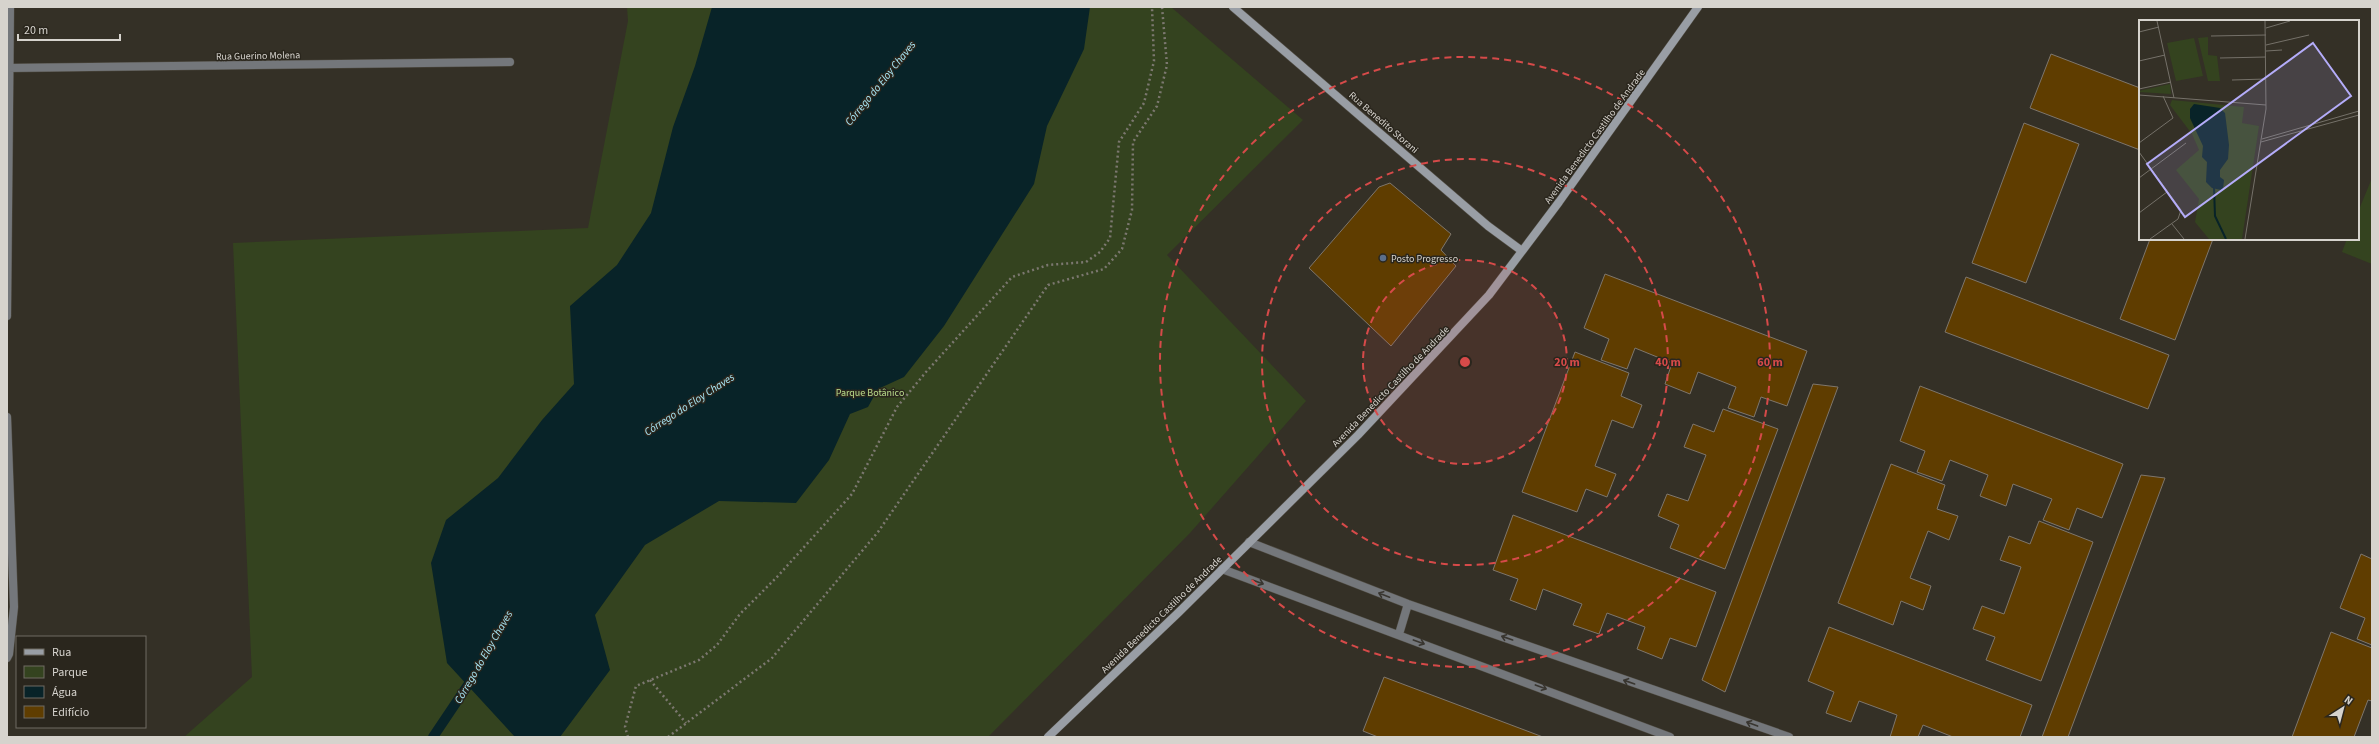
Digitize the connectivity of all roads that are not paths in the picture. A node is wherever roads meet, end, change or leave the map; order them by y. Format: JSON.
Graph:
{"nodes":[{"id":1,"x":10,"y":7,"type":"edge"},
{"id":2,"x":1233,"y":7,"type":"edge"},
{"id":3,"x":1695,"y":8,"type":"edge"},
{"id":4,"x":510,"y":62,"type":"dead end"},
{"id":5,"x":8,"y":68,"type":"edge"},
{"id":6,"x":1522,"y":251,"type":"junction"},
{"id":7,"x":7,"y":316,"type":"edge"},
{"id":8,"x":7,"y":417,"type":"edge"},
{"id":9,"x":1249,"y":542,"type":"junction"},
{"id":10,"x":1222,"y":568,"type":"junction"},
{"id":11,"x":1408,"y":604,"type":"junction"},
{"id":12,"x":1399,"y":634,"type":"junction"},
{"id":13,"x":7,"y":658,"type":"edge"},
{"id":14,"x":1048,"y":737,"type":"edge"},
{"id":15,"x":1670,"y":737,"type":"edge"},
{"id":16,"x":1789,"y":737,"type":"edge"}],
"edges":[{"from":1,"to":5,"type":"street"},
{"from":2,"to":6,"type":"main road","name":"Rua Benedito Storani"},
{"from":3,"to":6,"type":"main road","name":"Avenida Benedicto Castilho de Andrade"},
{"from":4,"to":5,"type":"street","name":"Rua Guerino Molena"},
{"from":5,"to":7,"type":"street"},
{"from":6,"to":9,"type":"main road","name":"Avenida Benedicto Castilho de Andrade"},
{"from":8,"to":13,"type":"street"},
{"from":9,"to":10,"type":"main road","name":"Avenida Benedicto Castilho de Andrade"},
{"from":11,"to":9,"type":"street","one_way":true},
{"from":10,"to":12,"type":"street","one_way":true},
{"from":10,"to":14,"type":"main road","name":"Avenida Benedicto Castilho de Andrade"},
{"from":11,"to":12,"type":"street"},
{"from":16,"to":11,"type":"street","one_way":true},
{"from":12,"to":15,"type":"street","one_way":true}]}
